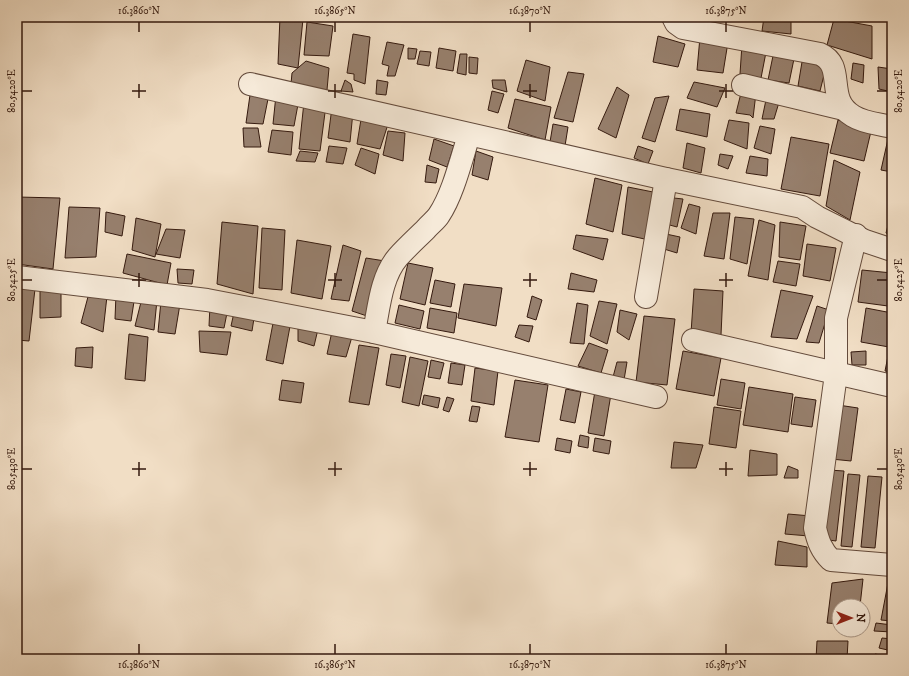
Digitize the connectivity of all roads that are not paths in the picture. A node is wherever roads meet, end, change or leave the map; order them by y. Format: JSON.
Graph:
{"nodes":[{"id":1,"x":673,"y":17,"type":"edge"},
{"id":2,"x":250,"y":84,"type":"dead end"},
{"id":3,"x":743,"y":85,"type":"dead end"},
{"id":4,"x":844,"y":109,"type":"junction"},
{"id":5,"x":892,"y":127,"type":"edge"},
{"id":6,"x":469,"y":135,"type":"junction"},
{"id":7,"x":666,"y":180,"type":"junction"},
{"id":8,"x":856,"y":235,"type":"junction"},
{"id":9,"x":892,"y":250,"type":"edge"},
{"id":10,"x":17,"y":277,"type":"edge"},
{"id":11,"x":646,"y":297,"type":"dead end"},
{"id":12,"x":374,"y":332,"type":"junction"},
{"id":13,"x":693,"y":340,"type":"dead end"},
{"id":14,"x":836,"y":374,"type":"junction"},
{"id":15,"x":892,"y":386,"type":"edge"},
{"id":16,"x":656,"y":397,"type":"dead end"},
{"id":17,"x":892,"y":565,"type":"edge"}],
"edges":[{"from":1,"to":4,"type":"street"},
{"from":2,"to":6,"type":"street"},
{"from":3,"to":4,"type":"street"},
{"from":4,"to":5,"type":"street"},
{"from":6,"to":7,"type":"street"},
{"from":6,"to":12,"type":"street"},
{"from":7,"to":8,"type":"street"},
{"from":7,"to":11,"type":"street"},
{"from":8,"to":9,"type":"street"},
{"from":8,"to":14,"type":"street"},
{"from":10,"to":12,"type":"street"},
{"from":12,"to":16,"type":"street"},
{"from":13,"to":14,"type":"street"},
{"from":14,"to":15,"type":"street"},
{"from":14,"to":17,"type":"street"}]}
